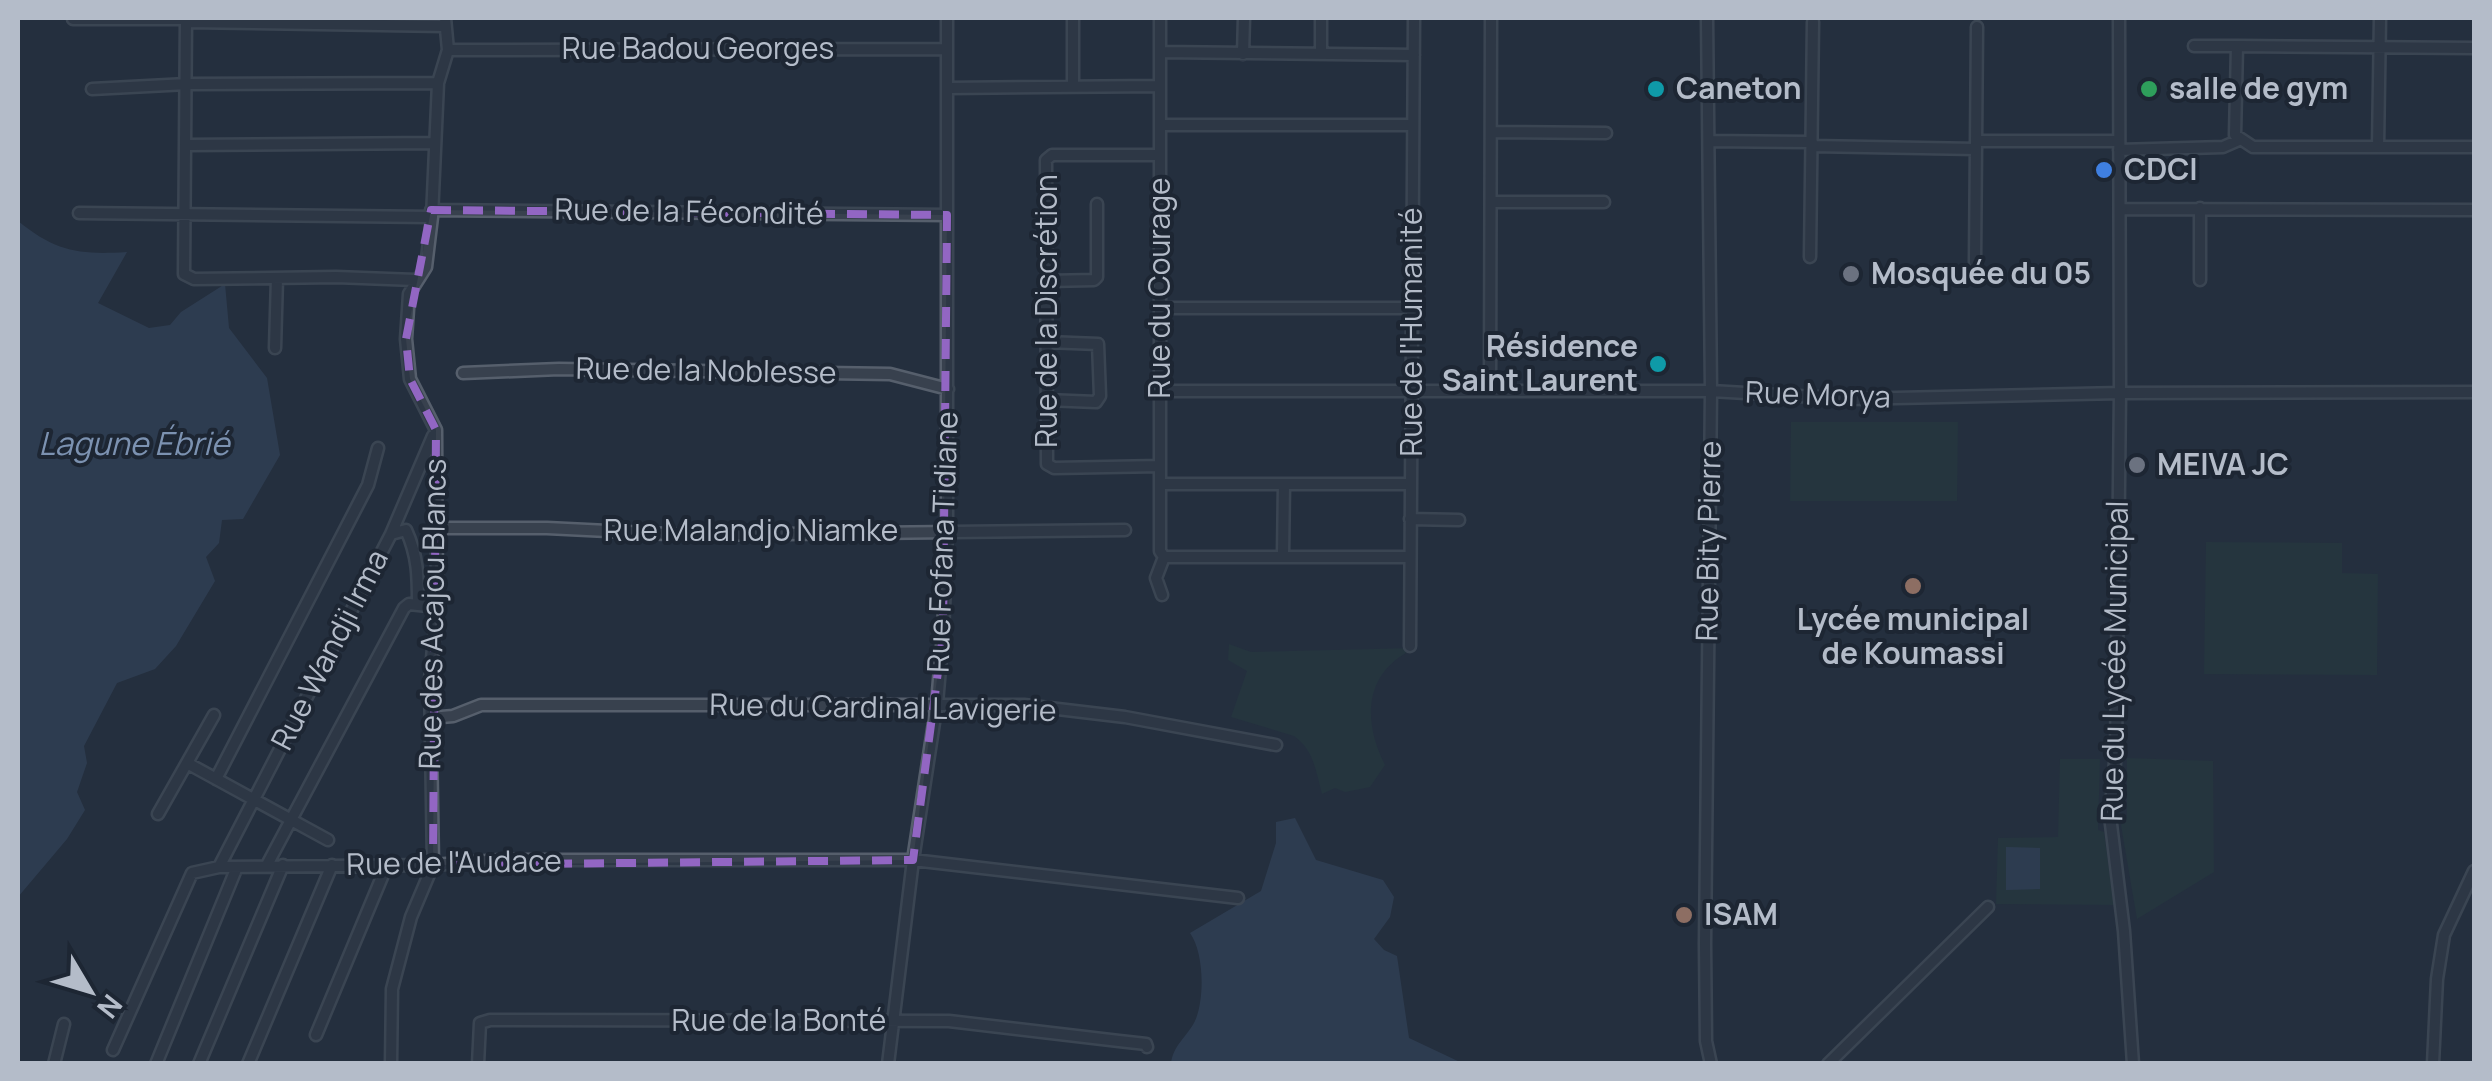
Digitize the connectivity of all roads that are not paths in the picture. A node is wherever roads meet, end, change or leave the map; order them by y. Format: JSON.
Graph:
{"nodes":[{"id":1,"x":947,"y":18,"type":"edge"},
{"id":2,"x":1073,"y":18,"type":"edge"},
{"id":3,"x":1160,"y":18,"type":"edge"},
{"id":4,"x":1244,"y":18,"type":"edge"},
{"id":5,"x":1321,"y":18,"type":"edge"},
{"id":6,"x":1414,"y":18,"type":"edge"},
{"id":7,"x":1491,"y":18,"type":"edge"},
{"id":8,"x":1707,"y":18,"type":"edge"},
{"id":9,"x":2119,"y":18,"type":"edge"},
{"id":10,"x":2380,"y":18,"type":"edge"},
{"id":11,"x":73,"y":19,"type":"edge"},
{"id":12,"x":186,"y":19,"type":"edge"},
{"id":13,"x":445,"y":22,"type":"edge"},
{"id":14,"x":1813,"y":22,"type":"dead end"},
{"id":15,"x":1976,"y":28,"type":"dead end"},
{"id":16,"x":2194,"y":46,"type":"dead end"},
{"id":17,"x":2237,"y":46,"type":"junction"},
{"id":18,"x":2379,"y":46,"type":"junction"},
{"id":19,"x":2474,"y":48,"type":"edge"},
{"id":20,"x":947,"y":49,"type":"junction"},
{"id":21,"x":448,"y":50,"type":"junction"},
{"id":22,"x":1160,"y":52,"type":"junction"},
{"id":23,"x":1244,"y":54,"type":"junction"},
{"id":24,"x":1321,"y":54,"type":"junction"},
{"id":25,"x":1414,"y":55,"type":"junction"},
{"id":26,"x":187,"y":84,"type":"junction"},
{"id":27,"x":438,"y":84,"type":"junction"},
{"id":28,"x":1073,"y":86,"type":"junction"},
{"id":29,"x":1160,"y":86,"type":"junction"},
{"id":30,"x":948,"y":88,"type":"junction"},
{"id":31,"x":92,"y":89,"type":"dead end"},
{"id":32,"x":1160,"y":125,"type":"junction"},
{"id":33,"x":1413,"y":126,"type":"junction"},
{"id":34,"x":1492,"y":132,"type":"junction"},
{"id":35,"x":1606,"y":133,"type":"dead end"},
{"id":36,"x":2239,"y":140,"type":"junction"},
{"id":37,"x":1708,"y":141,"type":"junction"},
{"id":38,"x":434,"y":143,"type":"junction"},
{"id":39,"x":1812,"y":144,"type":"junction"},
{"id":40,"x":187,"y":145,"type":"junction"},
{"id":41,"x":1976,"y":145,"type":"junction"},
{"id":42,"x":2119,"y":145,"type":"junction"},
{"id":43,"x":2378,"y":146,"type":"junction"},
{"id":44,"x":2474,"y":147,"type":"edge"},
{"id":45,"x":1160,"y":155,"type":"junction"},
{"id":46,"x":1491,"y":202,"type":"junction"},
{"id":47,"x":1604,"y":202,"type":"dead end"},
{"id":48,"x":1097,"y":204,"type":"dead end"},
{"id":49,"x":2200,"y":208,"type":"junction"},
{"id":50,"x":2120,"y":209,"type":"junction"},
{"id":51,"x":2474,"y":210,"type":"edge"},
{"id":52,"x":187,"y":213,"type":"junction"},
{"id":53,"x":431,"y":213,"type":"junction"},
{"id":54,"x":78,"y":214,"type":"dead end"},
{"id":55,"x":947,"y":215,"type":"junction"},
{"id":56,"x":1810,"y":257,"type":"dead end"},
{"id":57,"x":1974,"y":262,"type":"dead end"},
{"id":58,"x":278,"y":278,"type":"junction"},
{"id":59,"x":415,"y":280,"type":"junction"},
{"id":60,"x":2200,"y":280,"type":"dead end"},
{"id":61,"x":1047,"y":282,"type":"junction"},
{"id":62,"x":1160,"y":308,"type":"junction"},
{"id":63,"x":1412,"y":308,"type":"junction"},
{"id":64,"x":1047,"y":342,"type":"junction"},
{"id":65,"x":274,"y":348,"type":"dead end"},
{"id":66,"x":463,"y":372,"type":"dead end"},
{"id":67,"x":948,"y":389,"type":"junction"},
{"id":68,"x":1160,"y":391,"type":"junction"},
{"id":69,"x":1411,"y":391,"type":"junction"},
{"id":70,"x":1490,"y":391,"type":"junction"},
{"id":71,"x":1711,"y":391,"type":"junction"},
{"id":72,"x":2474,"y":392,"type":"edge"},
{"id":73,"x":2120,"y":393,"type":"junction"},
{"id":74,"x":1047,"y":400,"type":"junction"},
{"id":75,"x":436,"y":430,"type":"junction"},
{"id":76,"x":378,"y":448,"type":"dead end"},
{"id":77,"x":1160,"y":466,"type":"junction"},
{"id":78,"x":1160,"y":484,"type":"junction"},
{"id":79,"x":1284,"y":484,"type":"junction"},
{"id":80,"x":1410,"y":484,"type":"junction"},
{"id":81,"x":1410,"y":519,"type":"junction"},
{"id":82,"x":1459,"y":520,"type":"dead end"},
{"id":83,"x":437,"y":528,"type":"junction"},
{"id":84,"x":1126,"y":530,"type":"dead end"},
{"id":85,"x":948,"y":532,"type":"junction"},
{"id":86,"x":391,"y":534,"type":"junction"},
{"id":87,"x":1283,"y":556,"type":"junction"},
{"id":88,"x":1164,"y":557,"type":"junction"},
{"id":89,"x":1410,"y":557,"type":"junction"},
{"id":90,"x":1162,"y":595,"type":"dead end"},
{"id":91,"x":418,"y":604,"type":"junction"},
{"id":92,"x":438,"y":607,"type":"junction"},
{"id":93,"x":1410,"y":646,"type":"dead end"},
{"id":94,"x":937,"y":704,"type":"junction"},
{"id":95,"x":214,"y":715,"type":"dead end"},
{"id":96,"x":430,"y":718,"type":"junction"},
{"id":97,"x":1276,"y":746,"type":"dead end"},
{"id":98,"x":187,"y":763,"type":"junction"},
{"id":99,"x":216,"y":779,"type":"junction"},
{"id":100,"x":253,"y":799,"type":"junction"},
{"id":101,"x":158,"y":814,"type":"dead end"},
{"id":102,"x":290,"y":820,"type":"junction"},
{"id":103,"x":328,"y":840,"type":"dead end"},
{"id":104,"x":913,"y":860,"type":"junction"},
{"id":105,"x":267,"y":865,"type":"junction"},
{"id":106,"x":283,"y":865,"type":"junction"},
{"id":107,"x":332,"y":865,"type":"junction"},
{"id":108,"x":387,"y":865,"type":"junction"},
{"id":109,"x":433,"y":865,"type":"junction"},
{"id":110,"x":218,"y":866,"type":"junction"},
{"id":111,"x":237,"y":867,"type":"junction"},
{"id":112,"x":2474,"y":871,"type":"edge"},
{"id":113,"x":1238,"y":898,"type":"dead end"},
{"id":114,"x":1988,"y":908,"type":"dead end"},
{"id":115,"x":892,"y":1021,"type":"junction"},
{"id":116,"x":64,"y":1024,"type":"dead end"},
{"id":117,"x":316,"y":1035,"type":"dead end"},
{"id":118,"x":1147,"y":1047,"type":"dead end"},
{"id":119,"x":112,"y":1050,"type":"dead end"},
{"id":120,"x":54,"y":1064,"type":"edge"},
{"id":121,"x":156,"y":1064,"type":"edge"},
{"id":122,"x":199,"y":1064,"type":"edge"},
{"id":123,"x":248,"y":1064,"type":"edge"},
{"id":124,"x":392,"y":1064,"type":"edge"},
{"id":125,"x":478,"y":1064,"type":"edge"},
{"id":126,"x":888,"y":1064,"type":"edge"},
{"id":127,"x":1711,"y":1064,"type":"edge"},
{"id":128,"x":1828,"y":1064,"type":"edge"},
{"id":129,"x":2133,"y":1064,"type":"edge"},
{"id":130,"x":2433,"y":1064,"type":"edge"}],
"edges":[{"from":1,"to":20,"type":"street","name":"Rue Fofana Tidiane"},
{"from":2,"to":28,"type":"street"},
{"from":3,"to":22,"type":"street","name":"Rue du Courage"},
{"from":4,"to":23,"type":"street"},
{"from":5,"to":24,"type":"street"},
{"from":6,"to":25,"type":"street","name":"Rue de l'Humanité"},
{"from":7,"to":34,"type":"street"},
{"from":8,"to":37,"type":"street","name":"Rue Bity Pierre"},
{"from":9,"to":42,"type":"street","name":"Rue du Lycée Municipal"},
{"from":10,"to":18,"type":"street"},
{"from":11,"to":12,"type":"street"},
{"from":12,"to":13,"type":"street"},
{"from":12,"to":26,"type":"street"},
{"from":13,"to":21,"type":"street","name":"Rue des Acajou Blancs"},
{"from":14,"to":39,"type":"street"},
{"from":15,"to":41,"type":"street"},
{"from":16,"to":17,"type":"street"},
{"from":17,"to":18,"type":"street"},
{"from":17,"to":36,"type":"street"},
{"from":18,"to":19,"type":"street"},
{"from":18,"to":43,"type":"street"},
{"from":20,"to":21,"type":"street","name":"Rue Badou Georges"},
{"from":20,"to":30,"type":"street","name":"Rue Fofana Tidiane"},
{"from":21,"to":27,"type":"street","name":"Rue des Acajou Blancs"},
{"from":22,"to":23,"type":"street"},
{"from":22,"to":29,"type":"street","name":"Rue du Courage"},
{"from":23,"to":24,"type":"street"},
{"from":24,"to":25,"type":"street"},
{"from":25,"to":33,"type":"street","name":"Rue de l'Humanité"},
{"from":26,"to":27,"type":"street"},
{"from":26,"to":31,"type":"street"},
{"from":26,"to":40,"type":"street"},
{"from":27,"to":38,"type":"street","name":"Rue des Acajou Blancs"},
{"from":28,"to":29,"type":"street"},
{"from":28,"to":30,"type":"street"},
{"from":29,"to":32,"type":"street","name":"Rue du Courage"},
{"from":30,"to":55,"type":"street","name":"Rue Fofana Tidiane"},
{"from":32,"to":33,"type":"street"},
{"from":32,"to":45,"type":"street","name":"Rue du Courage"},
{"from":33,"to":63,"type":"street","name":"Rue de l'Humanité"},
{"from":34,"to":35,"type":"street"},
{"from":34,"to":46,"type":"street"},
{"from":36,"to":42,"type":"street"},
{"from":36,"to":43,"type":"street"},
{"from":37,"to":39,"type":"street"},
{"from":37,"to":71,"type":"street","name":"Rue Bity Pierre"},
{"from":38,"to":40,"type":"street"},
{"from":38,"to":53,"type":"street","name":"Rue des Acajou Blancs"},
{"from":39,"to":41,"type":"street"},
{"from":39,"to":56,"type":"street"},
{"from":40,"to":52,"type":"street"},
{"from":41,"to":42,"type":"street"},
{"from":41,"to":57,"type":"street"},
{"from":42,"to":50,"type":"street","name":"Rue du Lycée Municipal"},
{"from":43,"to":44,"type":"street"},
{"from":45,"to":61,"type":"street","name":"Rue de la Discrétion"},
{"from":45,"to":62,"type":"street","name":"Rue du Courage"},
{"from":46,"to":47,"type":"street"},
{"from":46,"to":70,"type":"street"},
{"from":48,"to":61,"type":"street"},
{"from":49,"to":50,"type":"street"},
{"from":49,"to":51,"type":"street"},
{"from":49,"to":60,"type":"street"},
{"from":50,"to":73,"type":"street","name":"Rue du Lycée Municipal"},
{"from":52,"to":53,"type":"street","name":"Rue de la Fécondité"},
{"from":52,"to":54,"type":"street","name":"Rue de la Fécondité"},
{"from":52,"to":58,"type":"street"},
{"from":53,"to":55,"type":"street","name":"Rue de la Fécondité"},
{"from":53,"to":59,"type":"street","name":"Rue des Acajou Blancs"},
{"from":55,"to":67,"type":"street","name":"Rue Fofana Tidiane"},
{"from":58,"to":59,"type":"street"},
{"from":58,"to":65,"type":"street"},
{"from":59,"to":75,"type":"street","name":"Rue des Acajou Blancs"},
{"from":61,"to":64,"type":"street","name":"Rue de la Discrétion"},
{"from":62,"to":63,"type":"street"},
{"from":62,"to":68,"type":"street","name":"Rue du Courage"},
{"from":63,"to":69,"type":"street","name":"Rue de l'Humanité"},
{"from":64,"to":74,"type":"street","name":"Rue de la Discrétion"},
{"from":64,"to":74,"type":"street"},
{"from":66,"to":67,"type":"street","name":"Rue de la Noblesse"},
{"from":67,"to":85,"type":"street","name":"Rue Fofana Tidiane"},
{"from":68,"to":69,"type":"street","name":"Rue Morya"},
{"from":68,"to":77,"type":"street","name":"Rue du Courage"},
{"from":69,"to":70,"type":"street","name":"Rue Morya"},
{"from":69,"to":80,"type":"street","name":"Rue de l'Humanité"},
{"from":70,"to":71,"type":"street","name":"Rue Morya"},
{"from":71,"to":73,"type":"street","name":"Rue Morya"},
{"from":71,"to":127,"type":"street","name":"Rue Bity Pierre"},
{"from":72,"to":73,"type":"street","name":"Rue Morya"},
{"from":73,"to":129,"type":"street","name":"Rue du Lycée Municipal"},
{"from":74,"to":77,"type":"street","name":"Rue de la Discrétion"},
{"from":75,"to":83,"type":"street","name":"Rue des Acajou Blancs"},
{"from":75,"to":86,"type":"street","name":"Rue Wandji Irma"},
{"from":76,"to":99,"type":"street"},
{"from":77,"to":78,"type":"street","name":"Rue du Courage"},
{"from":78,"to":79,"type":"street"},
{"from":78,"to":88,"type":"street","name":"Rue du Courage"},
{"from":79,"to":80,"type":"street"},
{"from":79,"to":87,"type":"street"},
{"from":80,"to":81,"type":"street","name":"Rue de l'Humanité"},
{"from":81,"to":82,"type":"street"},
{"from":81,"to":89,"type":"street","name":"Rue de l'Humanité"},
{"from":83,"to":85,"type":"street","name":"Rue Malandjo Niamke"},
{"from":83,"to":92,"type":"street","name":"Rue des Acajou Blancs"},
{"from":84,"to":85,"type":"street","name":"Rue Malandjo Niamke"},
{"from":85,"to":94,"type":"street","name":"Rue Fofana Tidiane"},
{"from":86,"to":91,"type":"street"},
{"from":86,"to":100,"type":"street","name":"Rue Wandji Irma"},
{"from":87,"to":88,"type":"street"},
{"from":87,"to":89,"type":"street"},
{"from":88,"to":90,"type":"street","name":"Rue du Courage"},
{"from":89,"to":93,"type":"street","name":"Rue de l'Humanité"},
{"from":91,"to":92,"type":"street"},
{"from":91,"to":102,"type":"street"},
{"from":92,"to":96,"type":"street","name":"Rue des Acajou Blancs"},
{"from":94,"to":96,"type":"street","name":"Rue du Cardinal Lavigerie"},
{"from":94,"to":97,"type":"street","name":"Rue du Cardinal Lavigerie"},
{"from":94,"to":104,"type":"street","name":"Rue Fofana Tidiane"},
{"from":95,"to":98,"type":"street"},
{"from":96,"to":109,"type":"street","name":"Rue des Acajou Blancs"},
{"from":98,"to":99,"type":"street"},
{"from":98,"to":101,"type":"street"},
{"from":99,"to":100,"type":"street"},
{"from":100,"to":102,"type":"street"},
{"from":100,"to":110,"type":"street","name":"Rue Wandji Irma"},
{"from":102,"to":103,"type":"street"},
{"from":102,"to":105,"type":"street"},
{"from":104,"to":109,"type":"street","name":"Rue de l'Audace"},
{"from":104,"to":113,"type":"street","name":"Rue de l'Audace"},
{"from":104,"to":115,"type":"street","name":"Rue Fofana Tidiane"},
{"from":105,"to":106,"type":"street","name":"Rue de l'Audace"},
{"from":105,"to":111,"type":"street","name":"Rue de l'Audace"},
{"from":106,"to":107,"type":"street","name":"Rue de l'Audace"},
{"from":106,"to":122,"type":"street"},
{"from":107,"to":108,"type":"street","name":"Rue de l'Audace"},
{"from":107,"to":123,"type":"street"},
{"from":108,"to":109,"type":"street","name":"Rue de l'Audace"},
{"from":108,"to":117,"type":"street"},
{"from":109,"to":124,"type":"street"},
{"from":110,"to":111,"type":"street","name":"Rue de l'Audace"},
{"from":110,"to":119,"type":"street"},
{"from":111,"to":121,"type":"street"},
{"from":112,"to":130,"type":"street"},
{"from":114,"to":128,"type":"street"},
{"from":115,"to":118,"type":"street","name":"Rue de la Bonté"},
{"from":115,"to":125,"type":"street","name":"Rue de la Bonté"},
{"from":115,"to":126,"type":"street","name":"Rue Fofana Tidiane"},
{"from":116,"to":120,"type":"street"}]}
